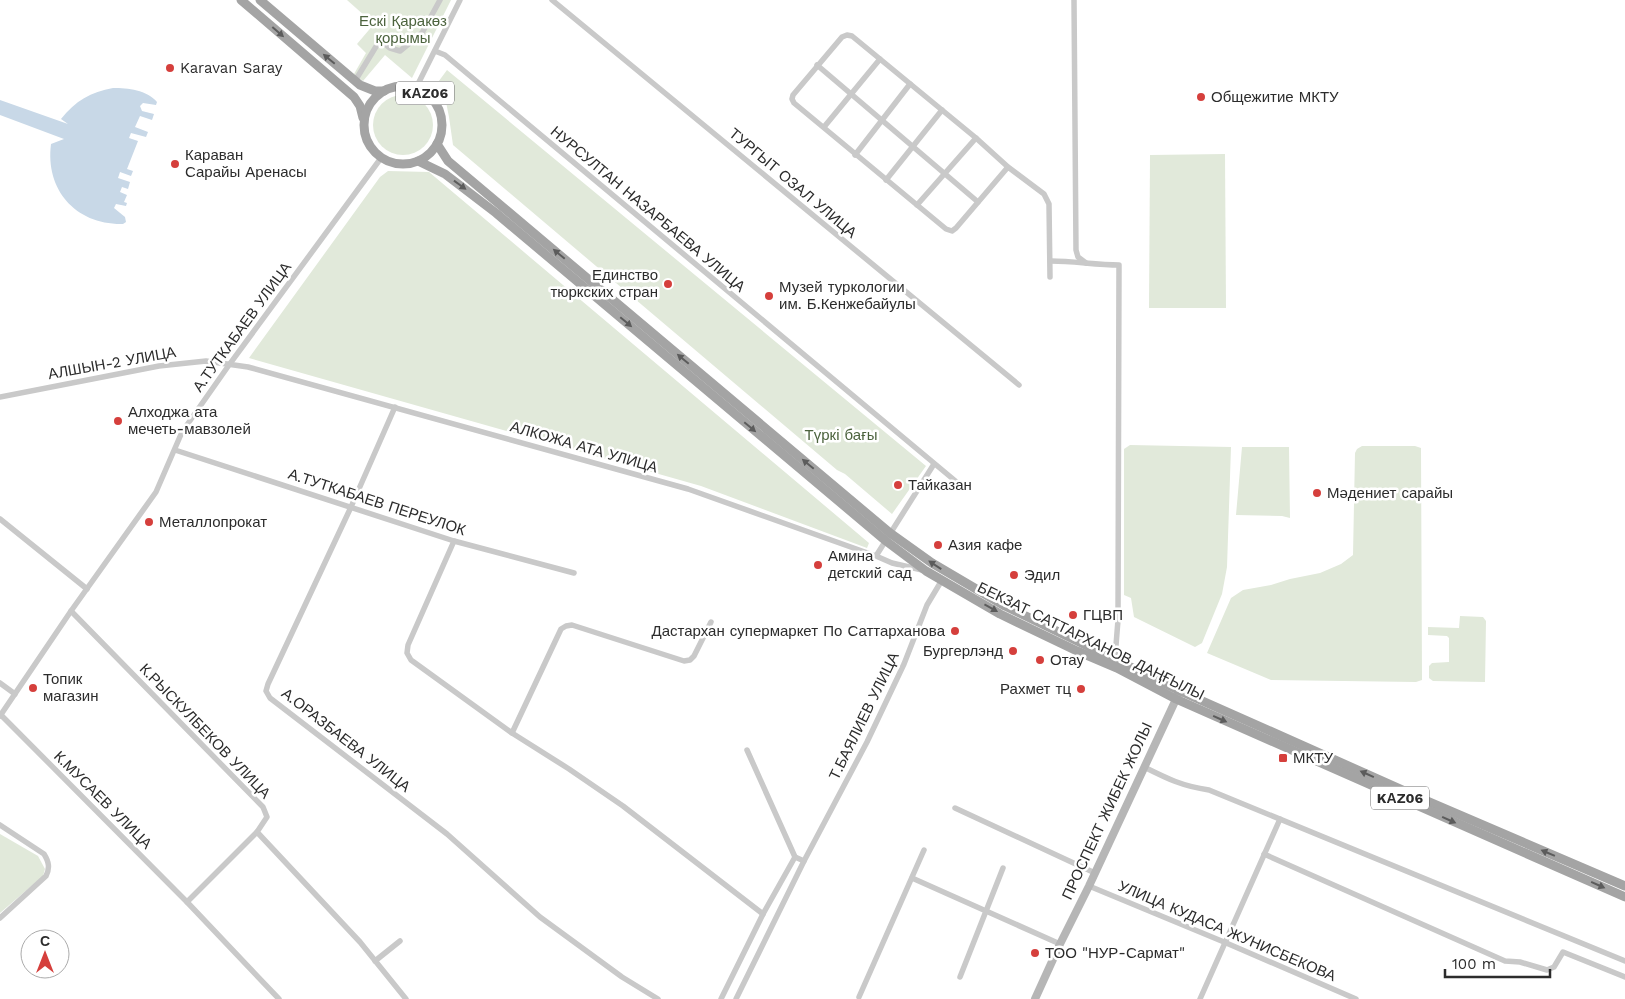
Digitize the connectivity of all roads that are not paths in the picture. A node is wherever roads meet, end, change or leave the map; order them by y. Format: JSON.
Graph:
{"nodes":[{"id":1,"x":241,"y":0,"type":"edge"},
{"id":2,"x":260,"y":0,"type":"edge"},
{"id":3,"x":440,"y":0,"type":"edge"},
{"id":4,"x":460,"y":0,"type":"edge"},
{"id":5,"x":552,"y":0,"type":"edge"},
{"id":6,"x":1074,"y":0,"type":"edge"},
{"id":7,"x":435,"y":51,"type":"junction"},
{"id":8,"x":880,"y":59,"type":"junction"},
{"id":9,"x":817,"y":65,"type":"junction"},
{"id":10,"x":355,"y":81,"type":"junction"},
{"id":11,"x":910,"y":84,"type":"junction"},
{"id":12,"x":416,"y":88,"type":"junction"},
{"id":13,"x":384,"y":91,"type":"junction"},
{"id":14,"x":851,"y":94,"type":"junction"},
{"id":15,"x":942,"y":110,"type":"junction"},
{"id":16,"x":882,"y":120,"type":"junction"},
{"id":17,"x":364,"y":121,"type":"junction"},
{"id":18,"x":824,"y":127,"type":"junction"},
{"id":19,"x":976,"y":138,"type":"junction"},
{"id":20,"x":437,"y":144,"type":"junction"},
{"id":21,"x":914,"y":147,"type":"junction"},
{"id":22,"x":855,"y":155,"type":"junction"},
{"id":23,"x":381,"y":158,"type":"junction"},
{"id":24,"x":418,"y":161,"type":"junction"},
{"id":25,"x":1008,"y":166,"type":"junction"},
{"id":26,"x":945,"y":173,"type":"junction"},
{"id":27,"x":886,"y":180,"type":"junction"},
{"id":28,"x":978,"y":202,"type":"junction"},
{"id":29,"x":917,"y":205,"type":"junction"},
{"id":30,"x":1050,"y":261,"type":"junction"},
{"id":31,"x":1086,"y":263,"type":"junction"},
{"id":32,"x":1050,"y":277,"type":"dead end"},
{"id":33,"x":229,"y":365,"type":"junction"},
{"id":34,"x":1019,"y":385,"type":"dead end"},
{"id":35,"x":0,"y":397,"type":"edge"},
{"id":36,"x":395,"y":407,"type":"junction"},
{"id":37,"x":175,"y":450,"type":"junction"},
{"id":38,"x":934,"y":464,"type":"junction"},
{"id":39,"x":959,"y":484,"type":"dead end"},
{"id":40,"x":351,"y":507,"type":"junction"},
{"id":41,"x":0,"y":519,"type":"edge"},
{"id":42,"x":888,"y":537,"type":"junction"},
{"id":43,"x":454,"y":542,"type":"junction"},
{"id":44,"x":876,"y":556,"type":"junction"},
{"id":45,"x":926,"y":571,"type":"junction"},
{"id":46,"x":574,"y":573,"type":"dead end"},
{"id":47,"x":942,"y":580,"type":"junction"},
{"id":48,"x":87,"y":589,"type":"junction"},
{"id":49,"x":72,"y":611,"type":"junction"},
{"id":50,"x":711,"y":622,"type":"dead end"},
{"id":51,"x":1115,"y":658,"type":"junction"},
{"id":52,"x":0,"y":683,"type":"edge"},
{"id":53,"x":15,"y":694,"type":"junction"},
{"id":54,"x":1178,"y":695,"type":"junction"},
{"id":55,"x":0,"y":715,"type":"edge"},
{"id":56,"x":512,"y":733,"type":"junction"},
{"id":57,"x":747,"y":750,"type":"dead end"},
{"id":58,"x":1144,"y":767,"type":"junction"},
{"id":59,"x":955,"y":808,"type":"dead end"},
{"id":60,"x":1280,"y":819,"type":"junction"},
{"id":61,"x":0,"y":825,"type":"edge"},
{"id":62,"x":257,"y":832,"type":"junction"},
{"id":63,"x":924,"y":850,"type":"dead end"},
{"id":64,"x":1264,"y":854,"type":"junction"},
{"id":65,"x":794,"y":857,"type":"junction"},
{"id":66,"x":804,"y":861,"type":"junction"},
{"id":67,"x":1003,"y":868,"type":"dead end"},
{"id":68,"x":1095,"y":873,"type":"junction"},
{"id":69,"x":912,"y":878,"type":"junction"},
{"id":70,"x":1089,"y":886,"type":"junction"},
{"id":71,"x":1625,"y":886,"type":"edge"},
{"id":72,"x":1625,"y":896,"type":"edge"},
{"id":73,"x":188,"y":902,"type":"junction"},
{"id":74,"x":986,"y":910,"type":"junction"},
{"id":75,"x":764,"y":914,"type":"junction"},
{"id":76,"x":0,"y":918,"type":"edge"},
{"id":77,"x":400,"y":941,"type":"dead end"},
{"id":78,"x":1224,"y":942,"type":"junction"},
{"id":79,"x":1060,"y":944,"type":"junction"},
{"id":80,"x":375,"y":961,"type":"junction"},
{"id":81,"x":1625,"y":961,"type":"edge"},
{"id":82,"x":1625,"y":977,"type":"edge"},
{"id":83,"x":960,"y":978,"type":"dead end"},
{"id":84,"x":859,"y":997,"type":"dead end"},
{"id":85,"x":279,"y":999,"type":"edge"},
{"id":86,"x":406,"y":999,"type":"edge"},
{"id":87,"x":658,"y":999,"type":"edge"},
{"id":88,"x":721,"y":999,"type":"edge"},
{"id":89,"x":736,"y":999,"type":"edge"},
{"id":90,"x":1035,"y":999,"type":"edge"},
{"id":91,"x":1200,"y":999,"type":"edge"},
{"id":92,"x":1356,"y":999,"type":"edge"}],
"edges":[{"from":1,"to":17,"type":"main road","one_way":true},
{"from":10,"to":2,"type":"main road","number":"KАZ06","one_way":true},
{"from":3,"to":10,"type":"street"},
{"from":4,"to":7,"type":"street"},
{"from":5,"to":34,"type":"street","name":"ТУРГЫТ ОЗАЛ УЛИЦА"},
{"from":6,"to":31,"type":"street"},
{"from":7,"to":12,"type":"street"},
{"from":7,"to":38,"type":"street","name":"НУРСУЛТАН НАЗАРБАЕВА УЛИЦА"},
{"from":8,"to":9,"type":"street"},
{"from":8,"to":11,"type":"street"},
{"from":8,"to":14,"type":"street"},
{"from":9,"to":14,"type":"street"},
{"from":9,"to":18,"type":"street"},
{"from":10,"to":13,"type":"main road","number":"KАZ06"},
{"from":11,"to":15,"type":"street"},
{"from":11,"to":16,"type":"street"},
{"from":12,"to":13,"type":"main road","number":"KАZ06"},
{"from":12,"to":20,"type":"main road","number":"KАZ06"},
{"from":13,"to":17,"type":"main road","number":"KАZ06"},
{"from":14,"to":16,"type":"street"},
{"from":14,"to":18,"type":"street"},
{"from":15,"to":19,"type":"street"},
{"from":15,"to":21,"type":"street"},
{"from":16,"to":21,"type":"street"},
{"from":16,"to":22,"type":"street"},
{"from":17,"to":23,"type":"main road"},
{"from":18,"to":22,"type":"street"},
{"from":19,"to":25,"type":"street"},
{"from":19,"to":26,"type":"street"},
{"from":20,"to":24,"type":"main road"},
{"from":42,"to":20,"type":"main road","name":"БЕКЗАТ САТТАРХАНОВ ДАҢҒЫЛЫ","number":"KАZ06","one_way":true},
{"from":21,"to":26,"type":"street"},
{"from":21,"to":27,"type":"street"},
{"from":22,"to":27,"type":"street"},
{"from":23,"to":24,"type":"main road","number":"KАZ06"},
{"from":23,"to":33,"type":"street","name":"А.ТУТКАБАЕВ УЛИЦА"},
{"from":24,"to":42,"type":"main road","name":"БЕКЗАТ САТТАРХАНОВ ДАҢҒЫЛЫ","number":"KАZ06","one_way":true},
{"from":25,"to":28,"type":"street"},
{"from":25,"to":30,"type":"street"},
{"from":26,"to":28,"type":"street"},
{"from":26,"to":29,"type":"street"},
{"from":27,"to":29,"type":"street"},
{"from":28,"to":29,"type":"street"},
{"from":30,"to":31,"type":"street"},
{"from":30,"to":32,"type":"street"},
{"from":31,"to":51,"type":"street"},
{"from":33,"to":35,"type":"street","name":"АЛШЫН-2 УЛИЦА"},
{"from":33,"to":36,"type":"street","name":"АЛКОЖА АТА УЛИЦА"},
{"from":33,"to":37,"type":"street","name":"А.ТУТКАБАЕВ УЛИЦА"},
{"from":36,"to":40,"type":"street","name":"А.ОРАЗБАЕВА УЛИЦА"},
{"from":36,"to":44,"type":"street","name":"АЛКОЖА АТА УЛИЦА"},
{"from":37,"to":40,"type":"street","name":"А.ТУТКАБАЕВ ПЕРЕУЛОК"},
{"from":37,"to":48,"type":"street","name":"А.ТУТКАБАЕВ УЛИЦА"},
{"from":38,"to":39,"type":"street","name":"НУРСУЛТАН НАЗАРБАЕВА УЛИЦА"},
{"from":38,"to":42,"type":"street"},
{"from":40,"to":43,"type":"street","name":"А.ТУТКАБАЕВ ПЕРЕУЛОК"},
{"from":40,"to":87,"type":"street","name":"А.ОРАЗБАЕВА УЛИЦА"},
{"from":41,"to":48,"type":"street"},
{"from":42,"to":44,"type":"street"},
{"from":42,"to":45,"type":"main road","name":"БЕКЗАТ САТТАРХАНОВ ДАҢҒЫЛЫ","number":"KАZ06"},
{"from":51,"to":42,"type":"main road","name":"БЕКЗАТ САТТАРХАНОВ ДАҢҒЫЛЫ","number":"KАZ06","one_way":true},
{"from":43,"to":46,"type":"street","name":"А.ТУТКАБАЕВ ПЕРЕУЛОК"},
{"from":43,"to":56,"type":"street"},
{"from":44,"to":45,"type":"street","name":"АЛКОЖА АТА УЛИЦА"},
{"from":45,"to":47,"type":"main road","name":"БЕКЗАТ САТТАРХАНОВ ДАҢҒЫЛЫ","number":"KАZ06"},
{"from":47,"to":54,"type":"main road","name":"БЕКЗАТ САТТАРХАНОВ ДАҢҒЫЛЫ","number":"KАZ06","one_way":true},
{"from":47,"to":66,"type":"street","name":"Т.БАЯЛИЕВ УЛИЦА"},
{"from":48,"to":49,"type":"street","name":"А.ТУТКАБАЕВ УЛИЦА"},
{"from":49,"to":53,"type":"street","name":"А.ТУТКАБАЕВ УЛИЦА"},
{"from":49,"to":62,"type":"street","name":"К.РЫСКУЛБЕКОВ УЛИЦА"},
{"from":50,"to":56,"type":"street"},
{"from":51,"to":54,"type":"main road","name":"БЕКЗАТ САТТАРХАНОВ ДАҢҒЫЛЫ","number":"KАZ06"},
{"from":52,"to":53,"type":"street"},
{"from":53,"to":55,"type":"street","name":"А.ТУТКАБАЕВ УЛИЦА"},
{"from":54,"to":58,"type":"main road","name":"ПРОСПЕКТ ЖИБЕК ЖОЛЫ"},
{"from":71,"to":54,"type":"main road","name":"БЕКЗАТ САТТАРХАНОВ ДАҢҒЫЛЫ","number":"KАZ06","one_way":true},
{"from":54,"to":72,"type":"main road","name":"БЕКЗАТ САТТАРХАНОВ ДАҢҒЫЛЫ","number":"KАZ06","one_way":true},
{"from":55,"to":73,"type":"street","name":"К.МУСАЕВ УЛИЦА"},
{"from":56,"to":75,"type":"street"},
{"from":57,"to":65,"type":"street"},
{"from":58,"to":60,"type":"street"},
{"from":58,"to":68,"type":"main road","name":"ПРОСПЕКТ ЖИБЕК ЖОЛЫ"},
{"from":59,"to":68,"type":"street"},
{"from":60,"to":64,"type":"street"},
{"from":60,"to":81,"type":"street"},
{"from":61,"to":76,"type":"street"},
{"from":62,"to":73,"type":"street"},
{"from":62,"to":80,"type":"street"},
{"from":63,"to":69,"type":"street"},
{"from":64,"to":78,"type":"street"},
{"from":64,"to":82,"type":"street"},
{"from":65,"to":66,"type":"street"},
{"from":65,"to":75,"type":"street"},
{"from":66,"to":89,"type":"street","name":"Т.БАЯЛИЕВ УЛИЦА"},
{"from":67,"to":74,"type":"street"},
{"from":68,"to":70,"type":"main road","name":"ПРОСПЕКТ ЖИБЕК ЖОЛЫ"},
{"from":69,"to":74,"type":"street"},
{"from":69,"to":84,"type":"street"},
{"from":70,"to":78,"type":"street","name":"УЛИЦА КУДАСА ЖУНИСБЕКОВА"},
{"from":70,"to":79,"type":"main road","name":"ПРОСПЕКТ ЖИБЕК ЖОЛЫ"},
{"from":73,"to":85,"type":"street","name":"К.МУСАЕВ УЛИЦА"},
{"from":74,"to":79,"type":"street"},
{"from":74,"to":83,"type":"street"},
{"from":75,"to":88,"type":"street"},
{"from":77,"to":80,"type":"street"},
{"from":78,"to":91,"type":"street"},
{"from":78,"to":92,"type":"street","name":"УЛИЦА КУДАСА ЖУНИСБЕКОВА"},
{"from":79,"to":90,"type":"main road","name":"ПРОСПЕКТ ЖИБЕК ЖОЛЫ"},
{"from":80,"to":86,"type":"street"}]}
